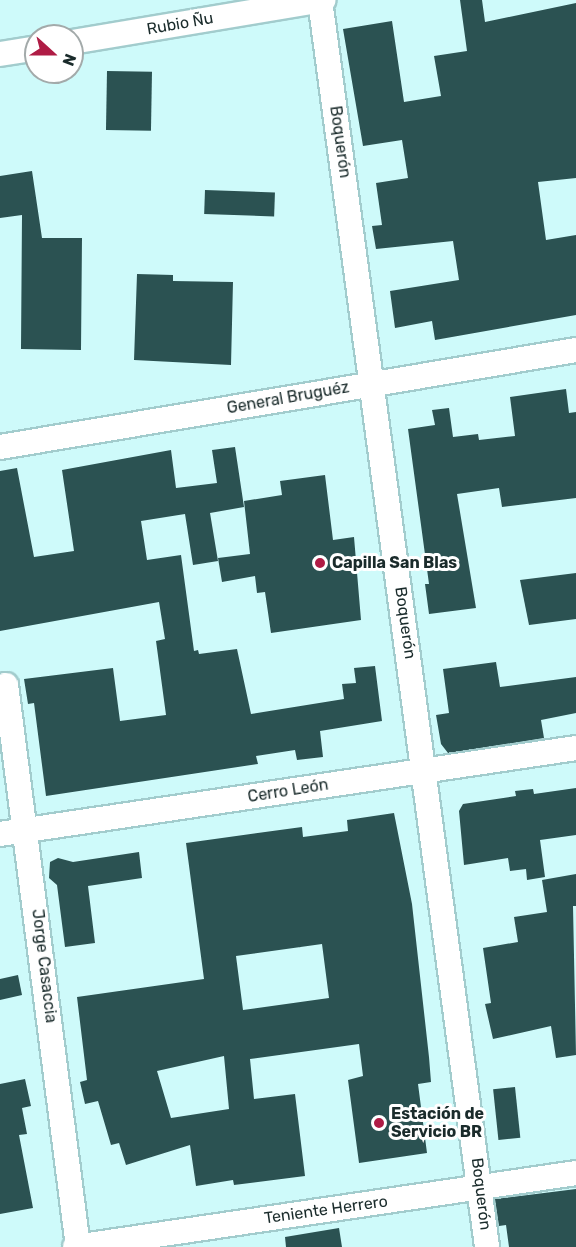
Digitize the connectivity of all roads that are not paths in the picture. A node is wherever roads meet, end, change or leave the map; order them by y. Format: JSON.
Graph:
{"nodes":[{"id":1,"x":322,"y":0,"type":"edge"},
{"id":2,"x":84,"y":40,"type":"edge"},
{"id":3,"x":24,"y":50,"type":"edge"},
{"id":4,"x":0,"y":54,"type":"edge"},
{"id":5,"x":576,"y":350,"type":"edge"},
{"id":6,"x":372,"y":384,"type":"junction"},
{"id":7,"x":0,"y":447,"type":"edge"},
{"id":8,"x":6,"y":685,"type":"dead end"},
{"id":9,"x":576,"y":748,"type":"edge"},
{"id":10,"x":425,"y":771,"type":"junction"},
{"id":11,"x":27,"y":830,"type":"junction"},
{"id":12,"x":0,"y":834,"type":"edge"},
{"id":13,"x":576,"y":1173,"type":"edge"},
{"id":14,"x":480,"y":1187,"type":"junction"},
{"id":15,"x":77,"y":1247,"type":"edge"},
{"id":16,"x":487,"y":1247,"type":"edge"}],
"edges":[{"from":1,"to":2,"type":"street","name":"Rubio Ñu"},
{"from":1,"to":6,"type":"street","name":"Boquerón"},
{"from":3,"to":4,"type":"street"},
{"from":5,"to":6,"type":"street","name":"General Bruguéz"},
{"from":6,"to":7,"type":"street","name":"General Bruguéz"},
{"from":6,"to":10,"type":"street","name":"Boquerón"},
{"from":8,"to":11,"type":"street","name":"Jorge Casaccia"},
{"from":9,"to":10,"type":"street","name":"Cerro León"},
{"from":10,"to":11,"type":"street","name":"Cerro León"},
{"from":10,"to":14,"type":"street","name":"Boquerón"},
{"from":11,"to":12,"type":"street","name":"Cerro León"},
{"from":11,"to":15,"type":"street","name":"Jorge Casaccia"},
{"from":13,"to":14,"type":"street","name":"Teniente Herrero"},
{"from":14,"to":15,"type":"street","name":"Teniente Herrero"},
{"from":14,"to":16,"type":"street","name":"Boquerón"}]}
